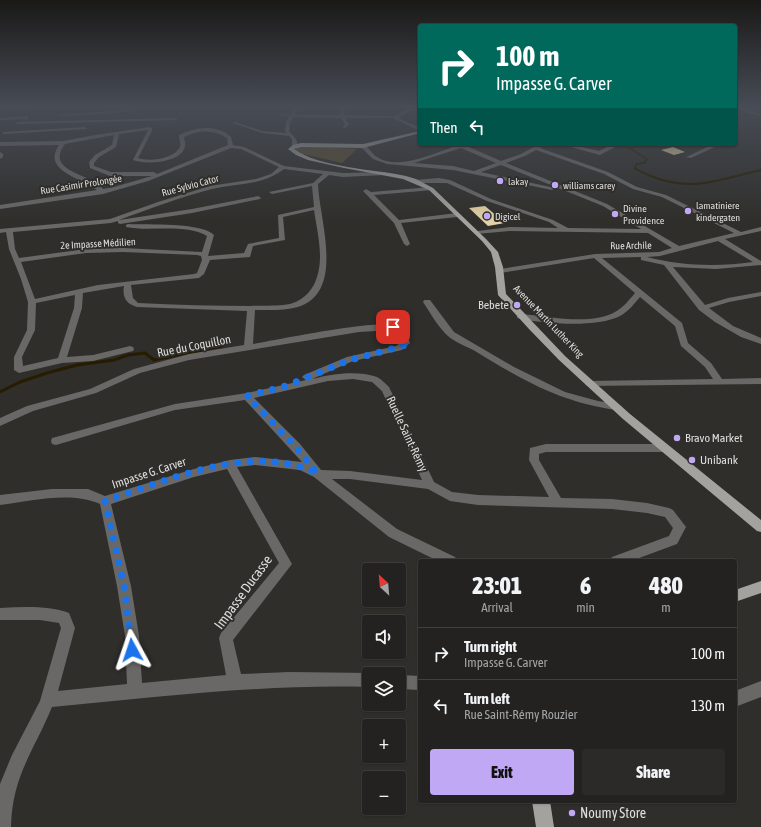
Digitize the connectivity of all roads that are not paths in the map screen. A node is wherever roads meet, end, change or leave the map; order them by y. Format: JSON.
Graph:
{"nodes":[{"id":1,"x":62,"y":145,"type":"edge"},
{"id":2,"x":114,"y":145,"type":"edge"},
{"id":3,"x":143,"y":145,"type":"edge"},
{"id":4,"x":183,"y":145,"type":"edge"},
{"id":5,"x":369,"y":145,"type":"edge"},
{"id":6,"x":231,"y":146,"type":"joint"},
{"id":7,"x":295,"y":146,"type":"joint"},
{"id":8,"x":364,"y":146,"type":"junction"},
{"id":9,"x":455,"y":146,"type":"edge"},
{"id":10,"x":460,"y":146,"type":"edge"},
{"id":11,"x":540,"y":146,"type":"edge"},
{"id":12,"x":571,"y":146,"type":"edge"},
{"id":13,"x":614,"y":146,"type":"edge"},
{"id":14,"x":714,"y":146,"type":"edge"},
{"id":15,"x":536,"y":148,"type":"junction"},
{"id":16,"x":0,"y":154,"type":"edge"},
{"id":17,"x":0,"y":157,"type":"edge"},
{"id":18,"x":689,"y":157,"type":"dead end"},
{"id":19,"x":500,"y":162,"type":"junction"},
{"id":20,"x":405,"y":164,"type":"junction"},
{"id":21,"x":283,"y":167,"type":"junction"},
{"id":22,"x":473,"y":173,"type":"junction"},
{"id":23,"x":159,"y":174,"type":"junction"},
{"id":24,"x":327,"y":174,"type":"junction"},
{"id":25,"x":384,"y":174,"type":"junction"},
{"id":26,"x":417,"y":181,"type":"junction"},
{"id":27,"x":315,"y":184,"type":"junction"},
{"id":28,"x":431,"y":189,"type":"junction"},
{"id":29,"x":572,"y":191,"type":"junction"},
{"id":30,"x":103,"y":192,"type":"junction"},
{"id":31,"x":272,"y":192,"type":"dead end"},
{"id":32,"x":258,"y":198,"type":"dead end"},
{"id":33,"x":0,"y":208,"type":"edge"},
{"id":34,"x":316,"y":208,"type":"junction"},
{"id":35,"x":457,"y":215,"type":"junction"},
{"id":36,"x":110,"y":221,"type":"junction"},
{"id":37,"x":120,"y":222,"type":"junction"},
{"id":38,"x":397,"y":222,"type":"junction"},
{"id":39,"x":761,"y":229,"type":"edge"},
{"id":40,"x":9,"y":230,"type":"junction"},
{"id":41,"x":567,"y":230,"type":"junction"},
{"id":42,"x":0,"y":231,"type":"edge"},
{"id":43,"x":647,"y":231,"type":"junction"},
{"id":44,"x":478,"y":233,"type":"junction"},
{"id":45,"x":741,"y":234,"type":"junction"},
{"id":46,"x":719,"y":239,"type":"junction"},
{"id":47,"x":407,"y":244,"type":"dead end"},
{"id":48,"x":678,"y":248,"type":"junction"},
{"id":49,"x":205,"y":256,"type":"junction"},
{"id":50,"x":595,"y":256,"type":"junction"},
{"id":51,"x":639,"y":256,"type":"junction"},
{"id":52,"x":17,"y":260,"type":"junction"},
{"id":53,"x":760,"y":263,"type":"edge"},
{"id":54,"x":668,"y":265,"type":"junction"},
{"id":55,"x":500,"y":271,"type":"junction"},
{"id":56,"x":128,"y":283,"type":"junction"},
{"id":57,"x":79,"y":291,"type":"junction"},
{"id":58,"x":640,"y":294,"type":"junction"},
{"id":59,"x":761,"y":294,"type":"edge"},
{"id":60,"x":32,"y":302,"type":"junction"},
{"id":61,"x":428,"y":302,"type":"dead end"},
{"id":62,"x":251,"y":308,"type":"junction"},
{"id":63,"x":702,"y":308,"type":"junction"},
{"id":64,"x":520,"y":316,"type":"junction"},
{"id":65,"x":761,"y":341,"type":"edge"},
{"id":66,"x":248,"y":348,"type":"junction"},
{"id":67,"x":130,"y":349,"type":"dead end"},
{"id":68,"x":62,"y":360,"type":"junction"},
{"id":69,"x":761,"y":380,"type":"edge"},
{"id":70,"x":720,"y":382,"type":"junction"},
{"id":71,"x":590,"y":384,"type":"junction"},
{"id":72,"x":286,"y":386,"type":"junction"},
{"id":73,"x":247,"y":396,"type":"junction"},
{"id":74,"x":617,"y":407,"type":"junction"},
{"id":75,"x":0,"y":422,"type":"edge"},
{"id":76,"x":56,"y":441,"type":"dead end"},
{"id":77,"x":663,"y":448,"type":"junction"},
{"id":78,"x":230,"y":464,"type":"junction"},
{"id":79,"x":318,"y":474,"type":"junction"},
{"id":80,"x":430,"y":486,"type":"junction"},
{"id":81,"x":0,"y":500,"type":"edge"},
{"id":82,"x":105,"y":501,"type":"junction"},
{"id":83,"x":558,"y":503,"type":"junction"},
{"id":84,"x":761,"y":527,"type":"edge"},
{"id":85,"x":447,"y":559,"type":"edge"},
{"id":86,"x":621,"y":559,"type":"edge"},
{"id":87,"x":761,"y":587,"type":"edge"},
{"id":88,"x":737,"y":595,"type":"edge"},
{"id":89,"x":0,"y":614,"type":"edge"},
{"id":90,"x":362,"y":680,"type":"edge"},
{"id":91,"x":235,"y":681,"type":"junction"},
{"id":92,"x":406,"y":682,"type":"edge"},
{"id":93,"x":418,"y":683,"type":"edge"},
{"id":94,"x":761,"y":689,"type":"edge"},
{"id":95,"x":135,"y":691,"type":"junction"},
{"id":96,"x":737,"y":698,"type":"edge"},
{"id":97,"x":47,"y":700,"type":"junction"},
{"id":98,"x":540,"y":803,"type":"edge"},
{"id":99,"x":2,"y":827,"type":"edge"},
{"id":100,"x":545,"y":827,"type":"edge"}],
"edges":[{"from":1,"to":30,"type":"street"},
{"from":2,"to":23,"type":"street"},
{"from":3,"to":4,"type":"street"},
{"from":5,"to":8,"type":"main road"},
{"from":6,"to":21,"type":"street"},
{"from":6,"to":23,"type":"street","name":"Rue Casimir Prolongée"},
{"from":7,"to":8,"type":"main road"},
{"from":7,"to":25,"type":"main road","name":"Avenue Martin Luther King"},
{"from":8,"to":20,"type":"street"},
{"from":9,"to":20,"type":"street"},
{"from":10,"to":19,"type":"street"},
{"from":11,"to":15,"type":"street"},
{"from":12,"to":13,"type":"street"},
{"from":14,"to":18,"type":"street"},
{"from":15,"to":19,"type":"street"},
{"from":15,"to":45,"type":"street"},
{"from":16,"to":17,"type":"street"},
{"from":19,"to":22,"type":"street"},
{"from":19,"to":29,"type":"street"},
{"from":20,"to":22,"type":"street"},
{"from":21,"to":24,"type":"street"},
{"from":21,"to":36,"type":"street","name":"Rue Sylvio Cator"},
{"from":22,"to":29,"type":"street"},
{"from":23,"to":30,"type":"street","name":"Rue Casimir Prolongée"},
{"from":24,"to":25,"type":"street"},
{"from":24,"to":27,"type":"street"},
{"from":25,"to":26,"type":"main road","name":"Avenue Martin Luther King"},
{"from":26,"to":28,"type":"main road","name":"Avenue Martin Luther King"},
{"from":26,"to":41,"type":"street"},
{"from":27,"to":31,"type":"street"},
{"from":27,"to":34,"type":"street"},
{"from":28,"to":35,"type":"main road","name":"Avenue Martin Luther King"},
{"from":28,"to":38,"type":"street"},
{"from":29,"to":43,"type":"street"},
{"from":30,"to":33,"type":"street","name":"Rue Casimir Prolongée"},
{"from":32,"to":37,"type":"street"},
{"from":34,"to":49,"type":"street","name":"2e Impasse Médilien"},
{"from":34,"to":62,"type":"street"},
{"from":35,"to":38,"type":"street"},
{"from":35,"to":44,"type":"main road","name":"Avenue Martin Luther King"},
{"from":36,"to":37,"type":"street"},
{"from":36,"to":40,"type":"street","name":"Rue Sylvio Cator"},
{"from":37,"to":49,"type":"street"},
{"from":38,"to":47,"type":"street"},
{"from":39,"to":45,"type":"street","name":"Rue Archile"},
{"from":40,"to":42,"type":"street","name":"Rue Sylvio Cator"},
{"from":40,"to":52,"type":"street"},
{"from":41,"to":43,"type":"street"},
{"from":41,"to":44,"type":"street"},
{"from":43,"to":48,"type":"street"},
{"from":44,"to":55,"type":"main road","name":"Avenue Martin Luther King"},
{"from":45,"to":46,"type":"street","name":"Rue Archile"},
{"from":46,"to":48,"type":"street","name":"Rue Archile"},
{"from":46,"to":53,"type":"street"},
{"from":48,"to":51,"type":"street","name":"Rue Archile"},
{"from":49,"to":52,"type":"street","name":"2e Impasse Médilien"},
{"from":49,"to":56,"type":"street"},
{"from":50,"to":51,"type":"street","name":"Rue Archile"},
{"from":50,"to":55,"type":"street","name":"Rue Archile"},
{"from":50,"to":58,"type":"street"},
{"from":51,"to":54,"type":"street"},
{"from":52,"to":60,"type":"street"},
{"from":53,"to":54,"type":"street"},
{"from":54,"to":63,"type":"street"},
{"from":55,"to":64,"type":"main road","name":"Avenue Martin Luther King"},
{"from":56,"to":57,"type":"street"},
{"from":56,"to":62,"type":"street"},
{"from":57,"to":60,"type":"street"},
{"from":57,"to":68,"type":"street"},
{"from":58,"to":64,"type":"street"},
{"from":58,"to":70,"type":"street"},
{"from":59,"to":63,"type":"street"},
{"from":60,"to":68,"type":"street"},
{"from":61,"to":74,"type":"street"},
{"from":62,"to":66,"type":"street"},
{"from":63,"to":65,"type":"street"},
{"from":64,"to":71,"type":"main road","name":"Avenue Martin Luther King"},
{"from":66,"to":72,"type":"street","name":"Rue du Coquillon"},
{"from":66,"to":75,"type":"street","name":"Rue du Coquillon"},
{"from":67,"to":68,"type":"street"},
{"from":69,"to":70,"type":"street"},
{"from":70,"to":71,"type":"street"},
{"from":71,"to":74,"type":"main road","name":"Avenue Martin Luther King"},
{"from":72,"to":73,"type":"street","name":"Ruelle Saint-Rémy"},
{"from":72,"to":80,"type":"street","name":"Ruelle Saint-Rémy"},
{"from":73,"to":76,"type":"street","name":"Ruelle Saint-Rémy"},
{"from":73,"to":79,"type":"street"},
{"from":74,"to":77,"type":"main road","name":"Avenue Martin Luther King"},
{"from":77,"to":83,"type":"street"},
{"from":77,"to":84,"type":"main road","name":"Avenue Martin Luther King"},
{"from":78,"to":79,"type":"street","name":"Impasse G. Carver"},
{"from":78,"to":82,"type":"street","name":"Impasse G. Carver"},
{"from":78,"to":91,"type":"street","name":"Impasse Ducasse"},
{"from":79,"to":80,"type":"street"},
{"from":79,"to":85,"type":"street"},
{"from":80,"to":83,"type":"street","name":"Ruelle Saint-Rémy"},
{"from":81,"to":82,"type":"street"},
{"from":82,"to":95,"type":"street"},
{"from":83,"to":86,"type":"street","name":"Ruelle Saint-Rémy"},
{"from":87,"to":88,"type":"main road"},
{"from":89,"to":97,"type":"street"},
{"from":90,"to":91,"type":"street"},
{"from":91,"to":95,"type":"street"},
{"from":92,"to":93,"type":"street"},
{"from":94,"to":96,"type":"street"},
{"from":95,"to":97,"type":"street"},
{"from":97,"to":99,"type":"street"},
{"from":98,"to":100,"type":"main road"}]}
